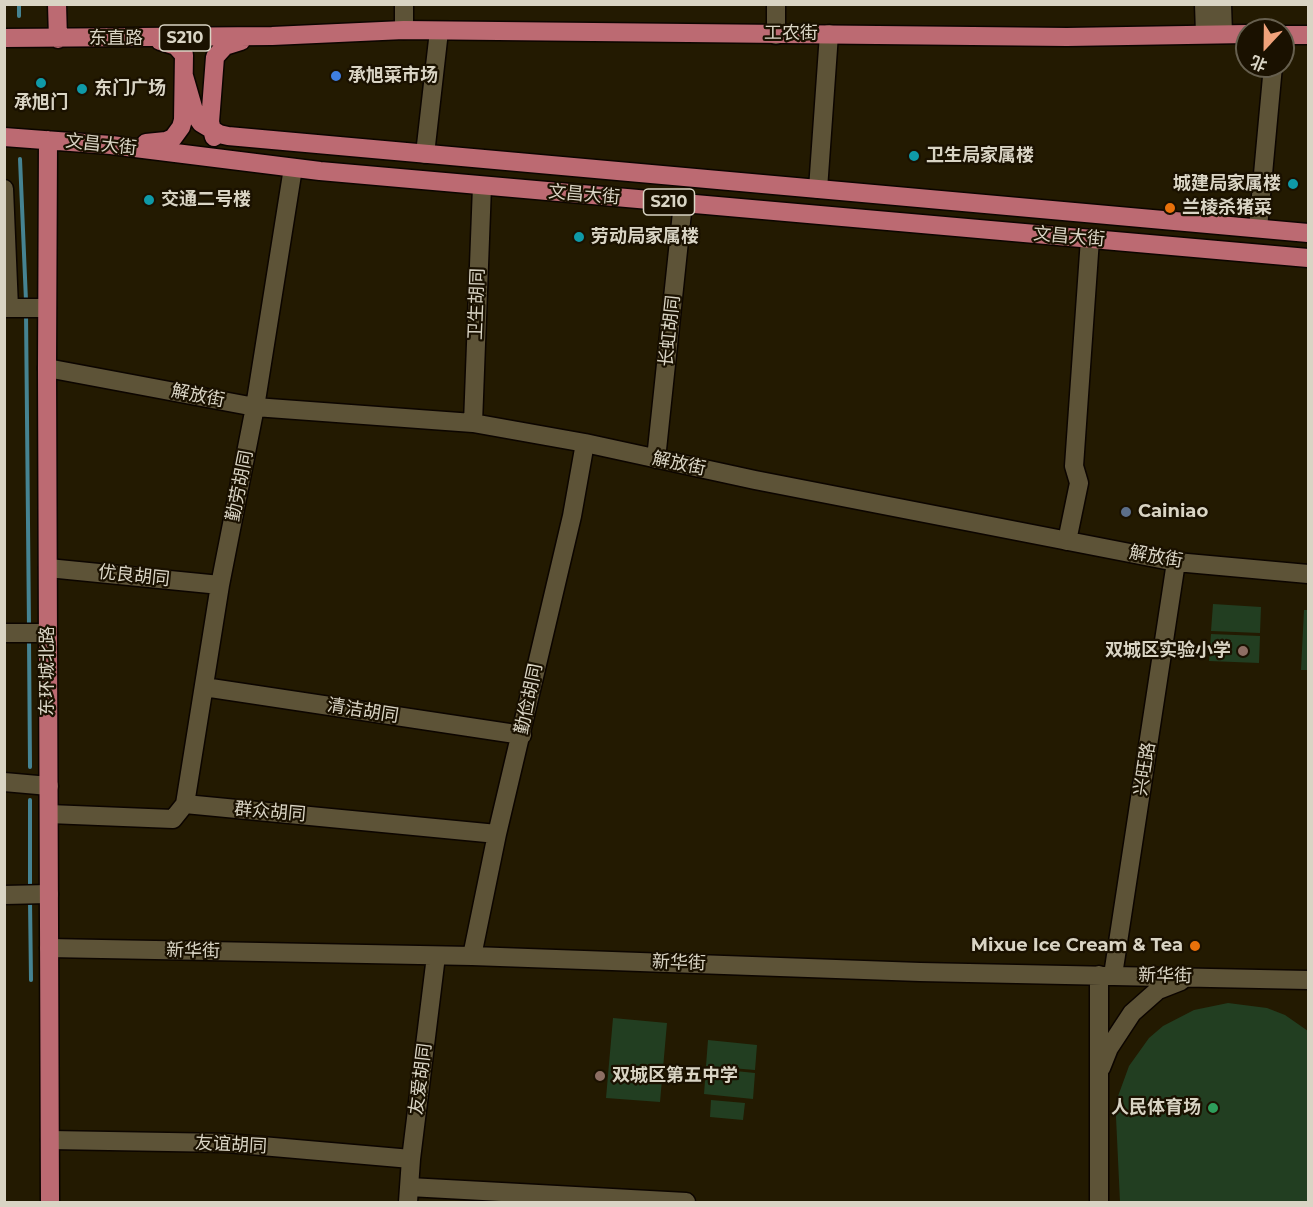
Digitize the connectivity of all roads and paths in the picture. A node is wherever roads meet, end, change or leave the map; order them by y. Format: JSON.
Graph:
{"nodes":[{"id":1,"x":57,"y":4,"type":"edge"},
{"id":2,"x":404,"y":4,"type":"edge"},
{"id":3,"x":776,"y":4,"type":"edge"},
{"id":4,"x":1204,"y":4,"type":"edge"},
{"id":5,"x":1222,"y":4,"type":"edge"},
{"id":6,"x":404,"y":30,"type":"junction"},
{"id":7,"x":439,"y":31,"type":"junction"},
{"id":8,"x":829,"y":34,"type":"junction"},
{"id":9,"x":1214,"y":34,"type":"junction"},
{"id":10,"x":1235,"y":34,"type":"edge"},
{"id":11,"x":335,"y":35,"type":"joint"},
{"id":12,"x":776,"y":35,"type":"junction"},
{"id":13,"x":272,"y":36,"type":"junction"},
{"id":14,"x":7,"y":38,"type":"edge"},
{"id":15,"x":58,"y":39,"type":"junction"},
{"id":16,"x":148,"y":39,"type":"junction"},
{"id":17,"x":184,"y":76,"type":"junction"},
{"id":18,"x":1272,"y":78,"type":"edge"},
{"id":19,"x":211,"y":129,"type":"junction"},
{"id":20,"x":5,"y":137,"type":"edge"},
{"id":21,"x":48,"y":140,"type":"junction"},
{"id":22,"x":111,"y":145,"type":"junction"},
{"id":23,"x":425,"y":154,"type":"junction"},
{"id":24,"x":293,"y":168,"type":"junction"},
{"id":25,"x":320,"y":171,"type":"junction"},
{"id":26,"x":482,"y":186,"type":"junction"},
{"id":27,"x":4,"y":189,"type":"edge"},
{"id":28,"x":818,"y":189,"type":"junction"},
{"id":29,"x":683,"y":203,"type":"junction"},
{"id":30,"x":1258,"y":228,"type":"junction"},
{"id":31,"x":1308,"y":233,"type":"edge"},
{"id":32,"x":1090,"y":239,"type":"junction"},
{"id":33,"x":1308,"y":258,"type":"edge"},
{"id":34,"x":22,"y":308,"type":"edge"},
{"id":35,"x":47,"y":368,"type":"junction"},
{"id":36,"x":255,"y":407,"type":"junction"},
{"id":37,"x":473,"y":423,"type":"junction"},
{"id":38,"x":585,"y":443,"type":"junction"},
{"id":39,"x":656,"y":459,"type":"junction"},
{"id":40,"x":1067,"y":541,"type":"junction"},
{"id":41,"x":1176,"y":562,"type":"junction"},
{"id":42,"x":48,"y":568,"type":"junction"},
{"id":43,"x":1308,"y":574,"type":"edge"},
{"id":44,"x":220,"y":585,"type":"junction"},
{"id":45,"x":4,"y":633,"type":"edge"},
{"id":46,"x":35,"y":633,"type":"junction"},
{"id":47,"x":204,"y":687,"type":"junction"},
{"id":48,"x":522,"y":735,"type":"junction"},
{"id":49,"x":4,"y":782,"type":"edge"},
{"id":50,"x":48,"y":786,"type":"junction"},
{"id":51,"x":185,"y":804,"type":"junction"},
{"id":52,"x":49,"y":814,"type":"junction"},
{"id":53,"x":497,"y":834,"type":"junction"},
{"id":54,"x":36,"y":894,"type":"junction"},
{"id":55,"x":4,"y":895,"type":"edge"},
{"id":56,"x":49,"y":948,"type":"junction"},
{"id":57,"x":436,"y":956,"type":"junction"},
{"id":58,"x":472,"y":956,"type":"junction"},
{"id":59,"x":1106,"y":975,"type":"junction"},
{"id":60,"x":1200,"y":977,"type":"junction"},
{"id":61,"x":1308,"y":980,"type":"edge"},
{"id":62,"x":1098,"y":1081,"type":"junction"},
{"id":63,"x":50,"y":1140,"type":"junction"},
{"id":64,"x":411,"y":1159,"type":"junction"},
{"id":65,"x":408,"y":1195,"type":"edge"},
{"id":66,"x":50,"y":1203,"type":"edge"},
{"id":67,"x":686,"y":1203,"type":"edge"},
{"id":68,"x":1099,"y":1203,"type":"edge"}],
"edges":[{"from":1,"to":15,"type":"main road"},
{"from":2,"to":6,"type":"street"},
{"from":3,"to":12,"type":"street"},
{"from":4,"to":9,"type":"street"},
{"from":5,"to":9,"type":"street"},
{"from":6,"to":7,"type":"main road","name":"工农街"},
{"from":6,"to":11,"type":"main road","name":"工农街"},
{"from":7,"to":12,"type":"main road","name":"工农街"},
{"from":7,"to":23,"type":"street"},
{"from":8,"to":9,"type":"main road","name":"工农街"},
{"from":8,"to":12,"type":"main road","name":"工农街"},
{"from":8,"to":28,"type":"street"},
{"from":9,"to":10,"type":"main road","name":"工农街"},
{"from":11,"to":13,"type":"main road","name":"东直路","number":"S210"},
{"from":13,"to":16,"type":"main road","name":"东直路","number":"S210"},
{"from":13,"to":19,"type":"main road"},
{"from":14,"to":15,"type":"main road","name":"东直路","number":"S210"},
{"from":15,"to":16,"type":"main road","name":"东直路","number":"S210"},
{"from":16,"to":17,"type":"main road"},
{"from":17,"to":19,"type":"main road"},
{"from":17,"to":22,"type":"main road"},
{"from":18,"to":30,"type":"street"},
{"from":19,"to":23,"type":"main road","name":"文昌大街"},
{"from":19,"to":25,"type":"main road"},
{"from":20,"to":21,"type":"main road","name":"文昌大街","number":"S210"},
{"from":21,"to":22,"type":"main road","name":"文昌大街","number":"S210"},
{"from":21,"to":34,"type":"main road","name":"东环城北路"},
{"from":22,"to":24,"type":"main road","name":"文昌大街","number":"S210"},
{"from":23,"to":28,"type":"main road","name":"文昌大街"},
{"from":24,"to":25,"type":"main road","name":"文昌大街","number":"S210"},
{"from":24,"to":36,"type":"street","name":"勤劳胡同"},
{"from":25,"to":26,"type":"main road","name":"文昌大街","number":"S210"},
{"from":26,"to":29,"type":"main road","name":"文昌大街","number":"S210"},
{"from":26,"to":37,"type":"street","name":"卫生胡同"},
{"from":27,"to":34,"type":"street"},
{"from":28,"to":30,"type":"main road","name":"文昌大街"},
{"from":29,"to":32,"type":"main road","name":"文昌大街","number":"S210"},
{"from":29,"to":39,"type":"street","name":"长虹胡同"},
{"from":30,"to":31,"type":"main road","name":"文昌大街"},
{"from":32,"to":33,"type":"main road","name":"文昌大街","number":"S210"},
{"from":32,"to":40,"type":"street"},
{"from":34,"to":35,"type":"main road","name":"东环城北路"},
{"from":35,"to":36,"type":"street","name":"解放街"},
{"from":35,"to":42,"type":"main road","name":"东环城北路"},
{"from":36,"to":37,"type":"street","name":"解放街"},
{"from":36,"to":44,"type":"street","name":"勤劳胡同"},
{"from":37,"to":38,"type":"street","name":"解放街"},
{"from":38,"to":39,"type":"street","name":"解放街"},
{"from":38,"to":48,"type":"street","name":"勤俭胡同"},
{"from":39,"to":40,"type":"street","name":"解放街"},
{"from":40,"to":41,"type":"street","name":"解放街"},
{"from":41,"to":43,"type":"street","name":"解放街"},
{"from":41,"to":59,"type":"street","name":"兴旺路"},
{"from":42,"to":44,"type":"street","name":"优良胡同"},
{"from":42,"to":46,"type":"main road","name":"东环城北路"},
{"from":44,"to":47,"type":"street","name":"勤劳胡同"},
{"from":45,"to":46,"type":"street"},
{"from":46,"to":50,"type":"main road","name":"东环城北路"},
{"from":47,"to":48,"type":"street","name":"清洁胡同"},
{"from":47,"to":51,"type":"street","name":"勤劳胡同"},
{"from":48,"to":53,"type":"street","name":"勤俭胡同"},
{"from":49,"to":50,"type":"street"},
{"from":50,"to":52,"type":"main road","name":"东环城北路"},
{"from":51,"to":52,"type":"street"},
{"from":51,"to":53,"type":"street","name":"群众胡同"},
{"from":52,"to":54,"type":"main road","name":"东环城北路"},
{"from":53,"to":58,"type":"street","name":"勤俭胡同"},
{"from":54,"to":55,"type":"street"},
{"from":54,"to":56,"type":"main road","name":"东环城北路"},
{"from":56,"to":57,"type":"street","name":"新华街"},
{"from":56,"to":63,"type":"main road","name":"东环城北路"},
{"from":57,"to":58,"type":"street","name":"新华街"},
{"from":57,"to":64,"type":"street","name":"友爱胡同"},
{"from":58,"to":59,"type":"street","name":"新华街"},
{"from":59,"to":60,"type":"street","name":"新华街"},
{"from":59,"to":62,"type":"street","name":"兴旺路"},
{"from":60,"to":61,"type":"street","name":"新华街"},
{"from":60,"to":62,"type":"street"},
{"from":62,"to":68,"type":"street","name":"兴旺路"},
{"from":63,"to":64,"type":"street","name":"友谊胡同"},
{"from":63,"to":66,"type":"main road","name":"东环城北路"},
{"from":64,"to":65,"type":"street","name":"友爱胡同"},
{"from":65,"to":67,"type":"street"}]}
